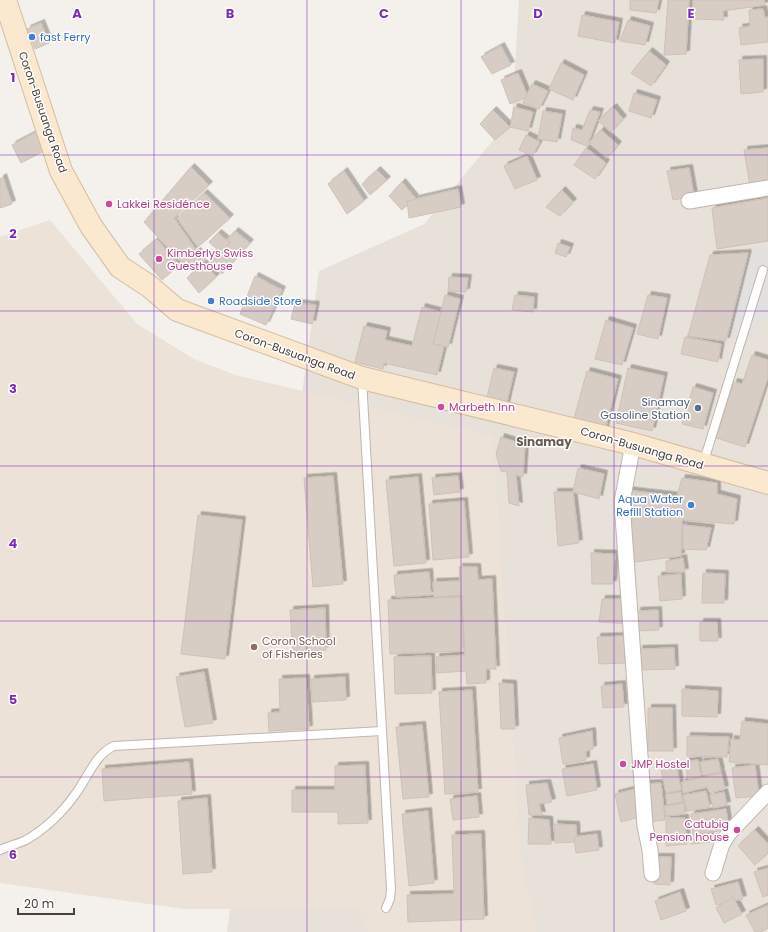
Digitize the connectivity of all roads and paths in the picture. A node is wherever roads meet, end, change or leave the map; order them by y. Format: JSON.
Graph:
{"nodes":[{"id":1,"x":5,"y":0,"type":"edge"},
{"id":2,"x":768,"y":188,"type":"edge"},
{"id":3,"x":689,"y":201,"type":"dead end"},
{"id":4,"x":763,"y":270,"type":"dead end"},
{"id":5,"x":362,"y":378,"type":"junction"},
{"id":6,"x":634,"y":444,"type":"junction"},
{"id":7,"x":703,"y":465,"type":"junction"},
{"id":8,"x":768,"y":483,"type":"edge"},
{"id":9,"x":382,"y":731,"type":"junction"},
{"id":10,"x":768,"y":792,"type":"edge"},
{"id":11,"x":0,"y":850,"type":"edge"},
{"id":12,"x":713,"y":873,"type":"dead end"},
{"id":13,"x":652,"y":874,"type":"dead end"},
{"id":14,"x":386,"y":908,"type":"dead end"}],
"edges":[{"from":1,"to":5,"type":"main road","name":"Coron-Busuanga Road"},
{"from":2,"to":3,"type":"street"},
{"from":4,"to":7,"type":"lane"},
{"from":5,"to":6,"type":"main road","name":"Coron-Busuanga Road"},
{"from":5,"to":9,"type":"lane"},
{"from":6,"to":7,"type":"main road","name":"Coron-Busuanga Road"},
{"from":6,"to":13,"type":"street"},
{"from":7,"to":8,"type":"main road","name":"Coron-Busuanga Road"},
{"from":9,"to":11,"type":"lane"},
{"from":9,"to":14,"type":"lane"},
{"from":10,"to":12,"type":"street"}]}
